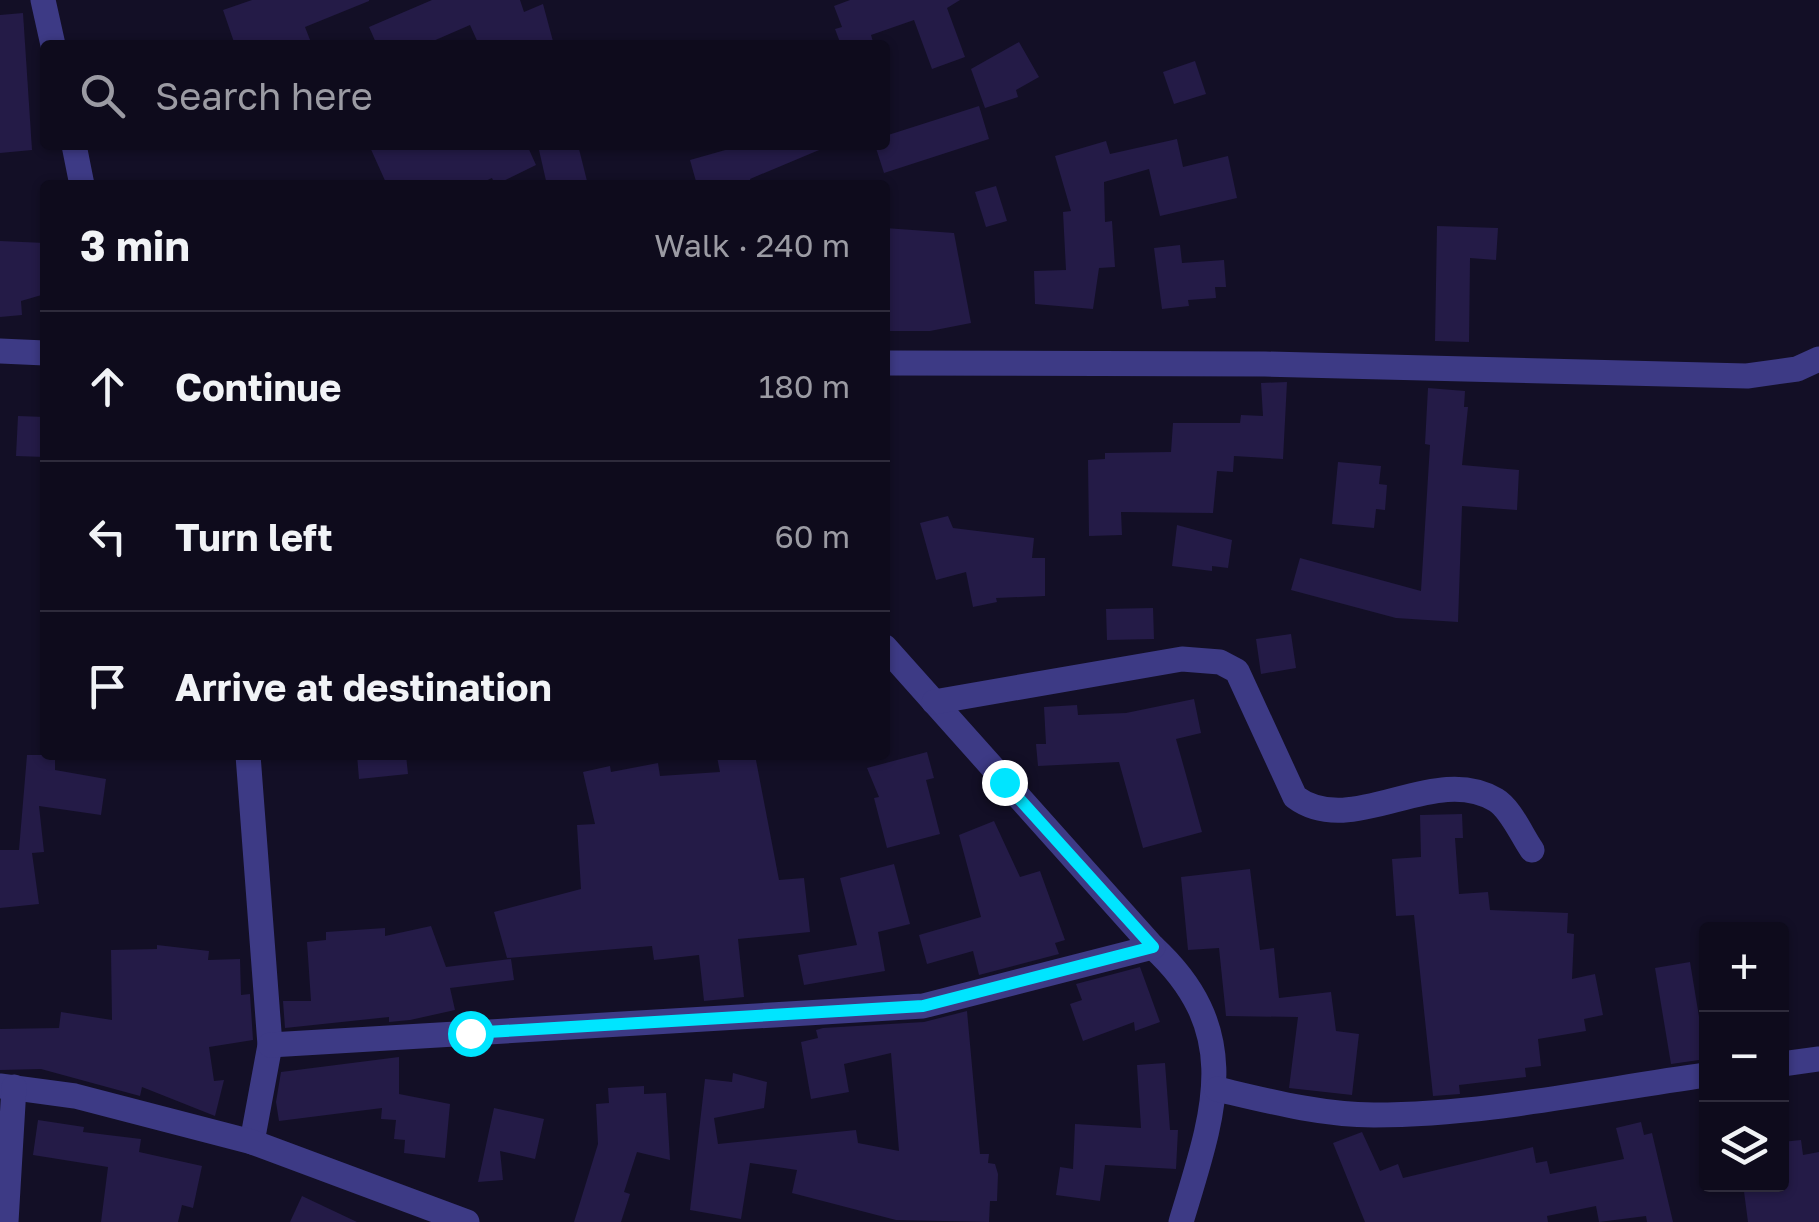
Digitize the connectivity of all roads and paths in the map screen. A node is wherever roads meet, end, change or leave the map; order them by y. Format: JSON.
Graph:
{"nodes":[{"id":1,"x":43,"y":0,"type":"edge"},
{"id":2,"x":52,"y":40,"type":"edge"},
{"id":3,"x":75,"y":150,"type":"edge"},
{"id":4,"x":81,"y":180,"type":"edge"},
{"id":5,"x":0,"y":351,"type":"edge"},
{"id":6,"x":40,"y":353,"type":"edge"},
{"id":7,"x":1819,"y":359,"type":"edge"},
{"id":8,"x":890,"y":363,"type":"edge"},
{"id":9,"x":890,"y":653,"type":"edge"},
{"id":10,"x":934,"y":702,"type":"junction"},
{"id":11,"x":248,"y":760,"type":"edge"},
{"id":12,"x":1532,"y":850,"type":"dead end"},
{"id":13,"x":1153,"y":947,"type":"junction"},
{"id":14,"x":270,"y":1044,"type":"junction"},
{"id":15,"x":1819,"y":1059,"type":"edge"},
{"id":16,"x":1789,"y":1063,"type":"edge"},
{"id":17,"x":1699,"y":1076,"type":"edge"},
{"id":18,"x":7,"y":1086,"type":"edge"},
{"id":19,"x":1216,"y":1089,"type":"junction"},
{"id":20,"x":252,"y":1142,"type":"junction"},
{"id":21,"x":6,"y":1222,"type":"edge"},
{"id":22,"x":467,"y":1222,"type":"edge"},
{"id":23,"x":1181,"y":1222,"type":"edge"}],
"edges":[{"from":1,"to":2,"type":"street"},
{"from":3,"to":4,"type":"street"},
{"from":5,"to":6,"type":"street"},
{"from":7,"to":8,"type":"street"},
{"from":9,"to":10,"type":"street"},
{"from":10,"to":12,"type":"street"},
{"from":10,"to":13,"type":"street"},
{"from":11,"to":14,"type":"street"},
{"from":13,"to":14,"type":"street"},
{"from":13,"to":19,"type":"street"},
{"from":14,"to":20,"type":"street"},
{"from":15,"to":16,"type":"street"},
{"from":17,"to":19,"type":"street"},
{"from":18,"to":20,"type":"street"},
{"from":18,"to":21,"type":"street"},
{"from":19,"to":23,"type":"street"},
{"from":20,"to":22,"type":"street"}]}
